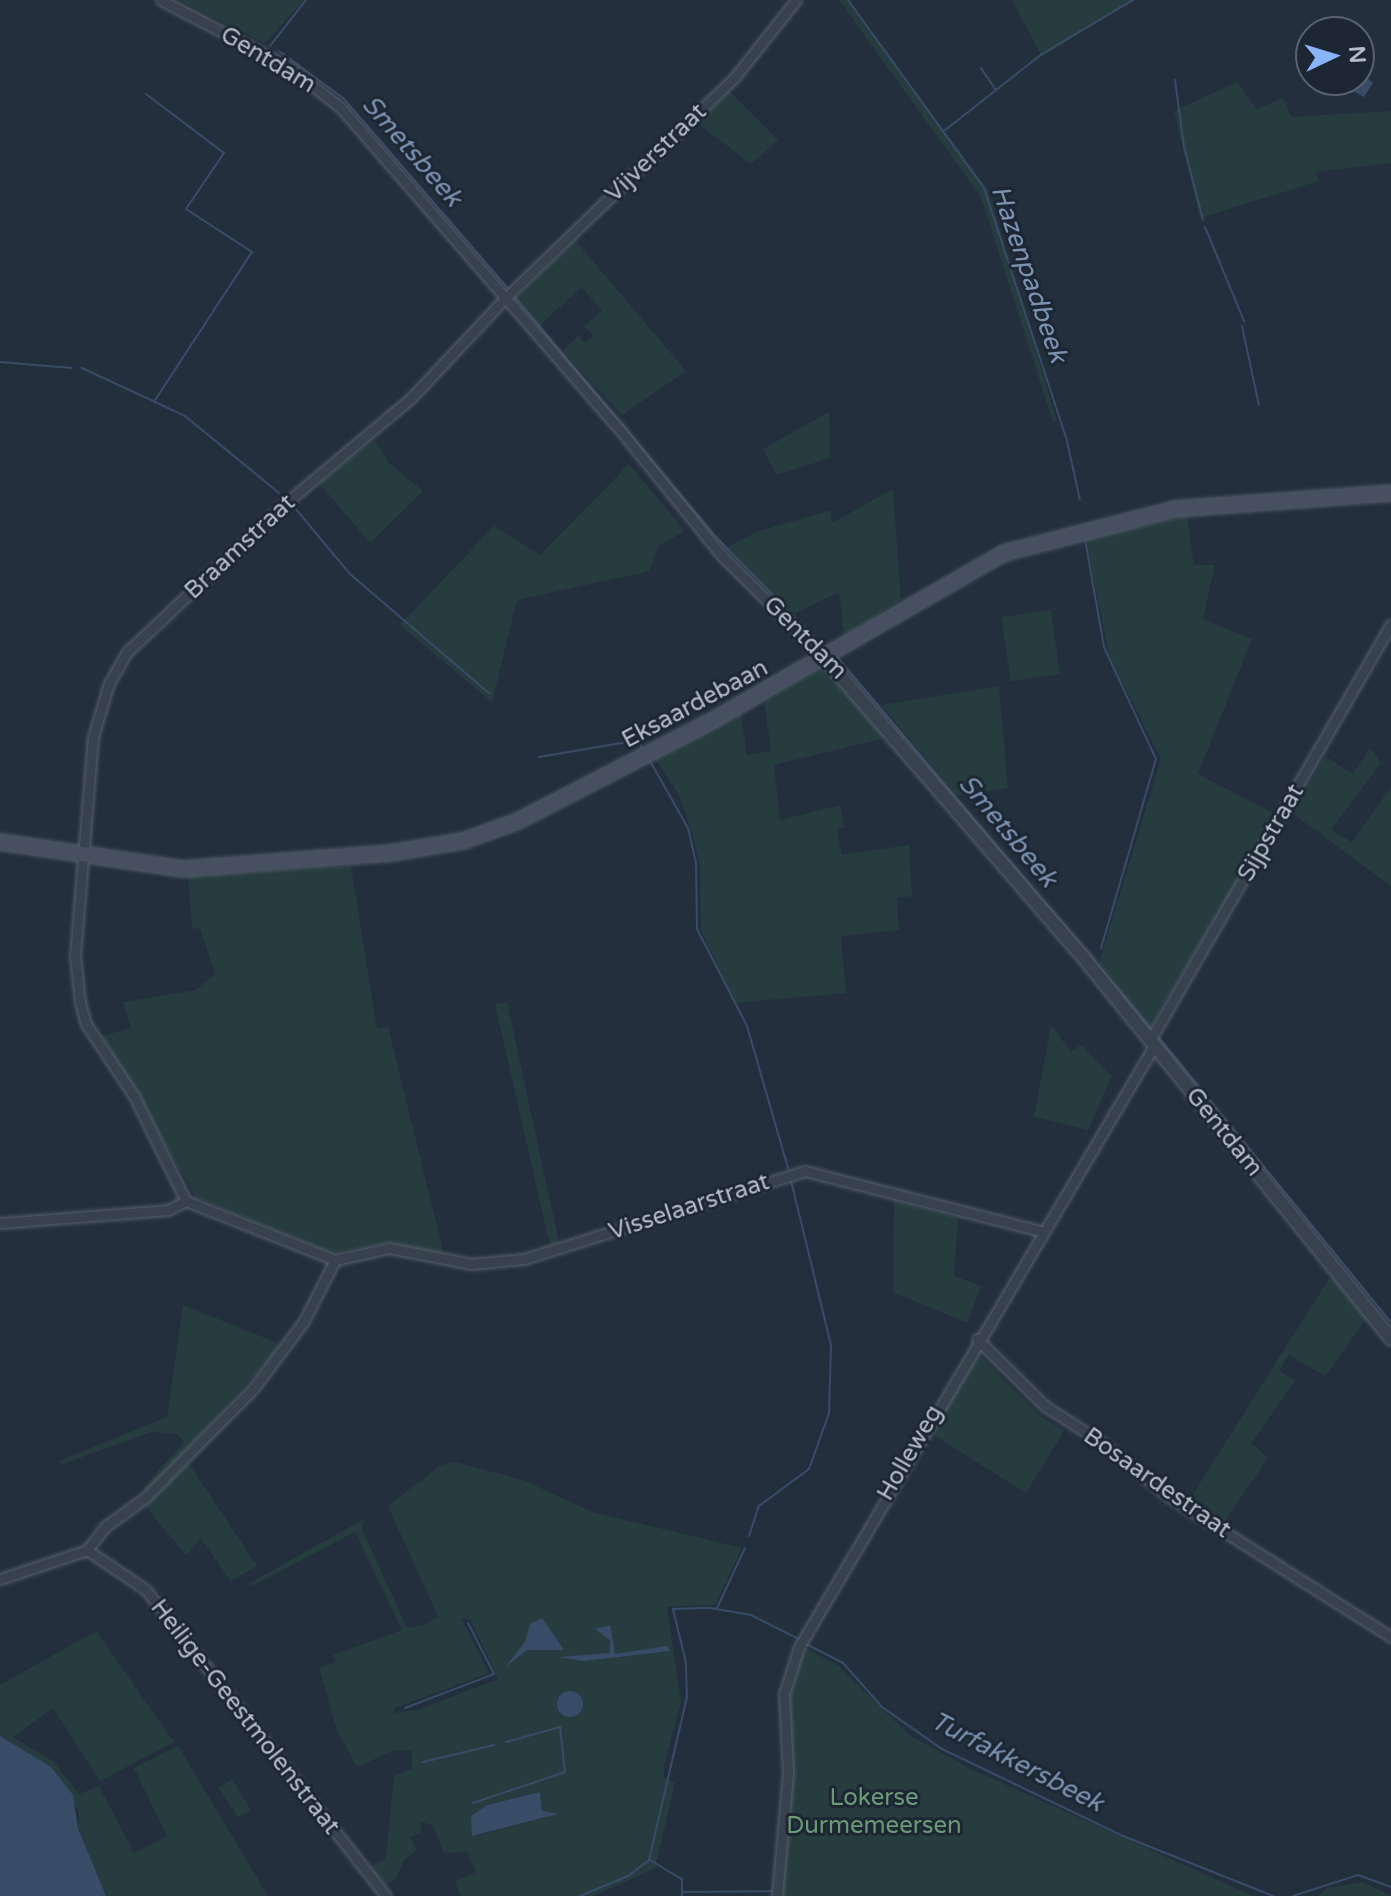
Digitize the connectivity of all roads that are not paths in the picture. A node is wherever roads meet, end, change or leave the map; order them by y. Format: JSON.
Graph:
{"nodes":[{"id":1,"x":161,"y":0,"type":"edge"},
{"id":2,"x":796,"y":0,"type":"edge"},
{"id":3,"x":506,"y":297,"type":"junction"},
{"id":4,"x":1391,"y":493,"type":"edge"},
{"id":5,"x":1391,"y":625,"type":"edge"},
{"id":6,"x":824,"y":657,"type":"junction"},
{"id":7,"x":0,"y":842,"type":"edge"},
{"id":8,"x":85,"y":854,"type":"junction"},
{"id":9,"x":1152,"y":1043,"type":"junction"},
{"id":10,"x":186,"y":1201,"type":"junction"},
{"id":11,"x":0,"y":1223,"type":"edge"},
{"id":12,"x":1041,"y":1231,"type":"junction"},
{"id":13,"x":335,"y":1260,"type":"junction"},
{"id":14,"x":977,"y":1339,"type":"junction"},
{"id":15,"x":1391,"y":1339,"type":"edge"},
{"id":16,"x":87,"y":1550,"type":"junction"},
{"id":17,"x":0,"y":1579,"type":"edge"},
{"id":18,"x":1391,"y":1637,"type":"edge"},
{"id":19,"x":386,"y":1896,"type":"edge"},
{"id":20,"x":777,"y":1896,"type":"edge"}],
"edges":[{"from":1,"to":3,"type":"street","name":"Gentdam"},
{"from":2,"to":3,"type":"street","name":"Vijverstraat"},
{"from":3,"to":6,"type":"street","name":"Gentdam"},
{"from":3,"to":8,"type":"street","name":"Braamstraat"},
{"from":4,"to":6,"type":"main road","name":"Eksaardebaan"},
{"from":5,"to":9,"type":"street","name":"Sijpstraat"},
{"from":6,"to":8,"type":"main road","name":"Eksaardebaan"},
{"from":6,"to":9,"type":"street","name":"Gentdam"},
{"from":7,"to":8,"type":"main road","name":"Eksaardebaan"},
{"from":8,"to":10,"type":"street"},
{"from":9,"to":12,"type":"street","name":"Holleweg"},
{"from":9,"to":15,"type":"street","name":"Gentdam"},
{"from":10,"to":11,"type":"street"},
{"from":10,"to":13,"type":"street"},
{"from":12,"to":13,"type":"street","name":"Visselaarstraat"},
{"from":12,"to":14,"type":"street","name":"Holleweg"},
{"from":13,"to":16,"type":"street"},
{"from":14,"to":18,"type":"street","name":"Bosaardestraat"},
{"from":14,"to":20,"type":"street","name":"Holleweg"},
{"from":16,"to":17,"type":"street"},
{"from":16,"to":19,"type":"street","name":"Heilige-Geestmolenstraat"}]}
